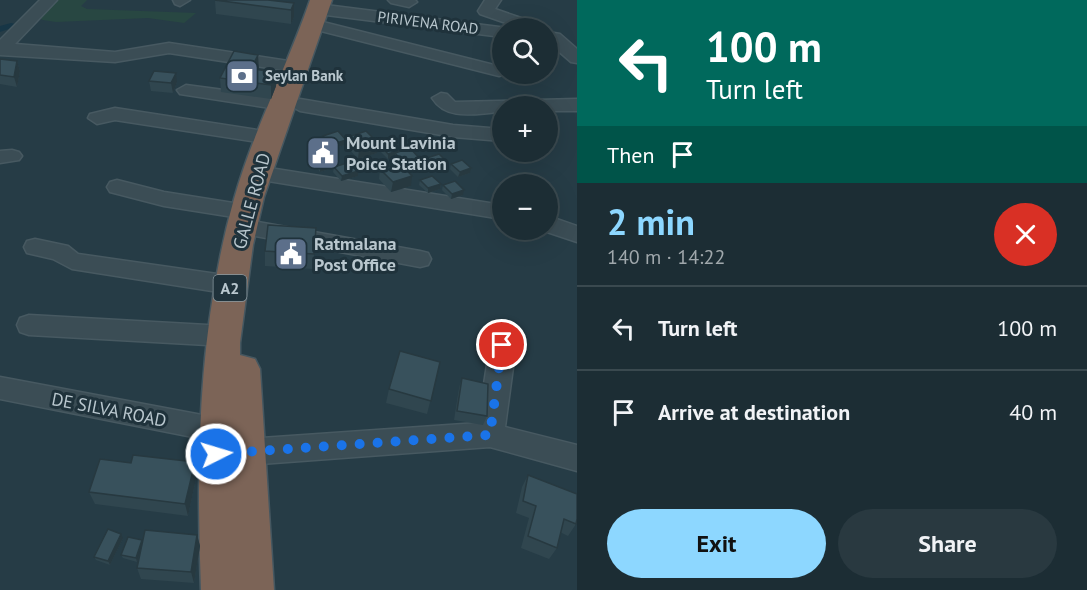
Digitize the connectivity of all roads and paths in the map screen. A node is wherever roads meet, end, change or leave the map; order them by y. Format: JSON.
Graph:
{"nodes":[{"id":1,"x":49,"y":0,"type":"edge"},
{"id":2,"x":493,"y":0,"type":"edge"},
{"id":3,"x":325,"y":9,"type":"edge"},
{"id":4,"x":32,"y":16,"type":"junction"},
{"id":5,"x":506,"y":18,"type":"edge"},
{"id":6,"x":0,"y":25,"type":"edge"},
{"id":7,"x":492,"y":31,"type":"edge"},
{"id":8,"x":558,"y":39,"type":"edge"},
{"id":9,"x":577,"y":41,"type":"edge"},
{"id":10,"x":558,"y":43,"type":"edge"},
{"id":11,"x":1,"y":49,"type":"edge"},
{"id":12,"x":577,"y":58,"type":"edge"},
{"id":13,"x":296,"y":68,"type":"junction"},
{"id":14,"x":492,"y":69,"type":"edge"},
{"id":15,"x":186,"y":90,"type":"dead end"},
{"id":16,"x":441,"y":98,"type":"dead end"},
{"id":17,"x":291,"y":104,"type":"junction"},
{"id":18,"x":577,"y":105,"type":"edge"},
{"id":19,"x":97,"y":118,"type":"dead end"},
{"id":20,"x":492,"y":134,"type":"edge"},
{"id":21,"x":270,"y":138,"type":"junction"},
{"id":22,"x":265,"y":175,"type":"junction"},
{"id":23,"x":117,"y":187,"type":"dead end"},
{"id":24,"x":492,"y":210,"type":"edge"},
{"id":25,"x":252,"y":221,"type":"junction"},
{"id":26,"x":558,"y":227,"type":"edge"},
{"id":27,"x":577,"y":234,"type":"edge"},
{"id":28,"x":35,"y":247,"type":"dead end"},
{"id":29,"x":420,"y":259,"type":"dead end"},
{"id":30,"x":231,"y":285,"type":"junction"},
{"id":31,"x":29,"y":325,"type":"dead end"},
{"id":32,"x":225,"y":336,"type":"junction"},
{"id":33,"x":502,"y":345,"type":"dead end"},
{"id":34,"x":0,"y":388,"type":"edge"},
{"id":35,"x":490,"y":435,"type":"junction"},
{"id":36,"x":226,"y":445,"type":"junction"},
{"id":37,"x":577,"y":458,"type":"edge"},
{"id":38,"x":223,"y":590,"type":"edge"},
{"id":39,"x":252,"y":590,"type":"edge"}],
"edges":[{"from":1,"to":4,"type":"street"},
{"from":2,"to":5,"type":"street"},
{"from":3,"to":7,"type":"street","name":"PIRIVENA ROAD"},
{"from":3,"to":13,"type":"highway","name":"GALLE ROAD","number":"A2"},
{"from":3,"to":14,"type":"street"},
{"from":3,"to":17,"type":"highway","name":"GALLE ROAD","number":"A2"},
{"from":4,"to":6,"type":"street"},
{"from":4,"to":11,"type":"street"},
{"from":8,"to":9,"type":"street"},
{"from":10,"to":12,"type":"street"},
{"from":11,"to":13,"type":"street"},
{"from":13,"to":17,"type":"highway","name":"GALLE ROAD","number":"A2"},
{"from":15,"to":17,"type":"street"},
{"from":16,"to":18,"type":"street"},
{"from":17,"to":20,"type":"street"},
{"from":17,"to":21,"type":"highway","name":"GALLE ROAD","number":"A2"},
{"from":17,"to":22,"type":"highway","name":"GALLE ROAD","number":"A2"},
{"from":19,"to":21,"type":"street"},
{"from":21,"to":22,"type":"highway","name":"GALLE ROAD","number":"A2"},
{"from":22,"to":24,"type":"street"},
{"from":22,"to":25,"type":"highway","name":"GALLE ROAD","number":"A2"},
{"from":23,"to":25,"type":"street"},
{"from":25,"to":29,"type":"street"},
{"from":25,"to":30,"type":"highway","name":"GALLE ROAD","number":"A2"},
{"from":25,"to":36,"type":"highway","name":"GALLE ROAD","number":"A2"},
{"from":26,"to":27,"type":"street"},
{"from":28,"to":30,"type":"street"},
{"from":30,"to":32,"type":"highway","name":"GALLE ROAD","number":"A2"},
{"from":31,"to":32,"type":"street"},
{"from":32,"to":36,"type":"highway","name":"GALLE ROAD","number":"A2"},
{"from":33,"to":35,"type":"street"},
{"from":34,"to":36,"type":"street","name":"DE SILVA ROAD"},
{"from":35,"to":36,"type":"street","name":"DE SILVA ROAD"},
{"from":35,"to":37,"type":"street","name":"DE SILVA ROAD"},
{"from":36,"to":38,"type":"highway","name":"GALLE ROAD","number":"A2"},
{"from":36,"to":39,"type":"highway","name":"GALLE ROAD","number":"A2"}]}
